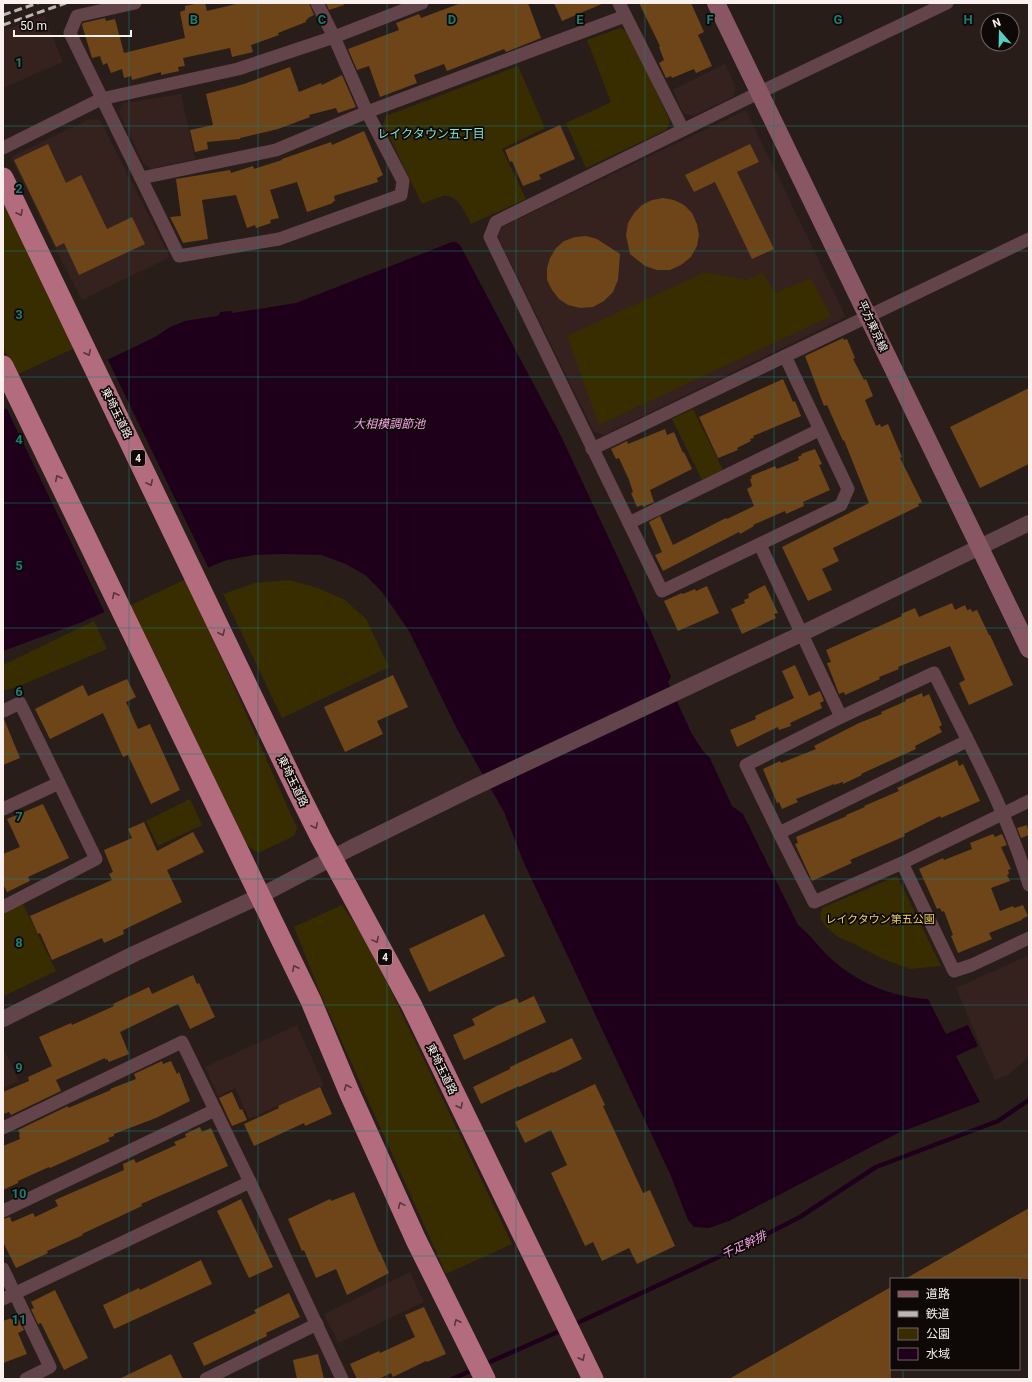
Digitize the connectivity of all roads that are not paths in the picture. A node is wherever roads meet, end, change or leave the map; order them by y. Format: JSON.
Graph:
{"nodes":[{"id":1,"x":135,"y":3,"type":"edge"},
{"id":2,"x":317,"y":3,"type":"edge"},
{"id":3,"x":422,"y":3,"type":"edge"},
{"id":4,"x":619,"y":3,"type":"edge"},
{"id":5,"x":716,"y":3,"type":"edge"},
{"id":6,"x":947,"y":3,"type":"edge"},
{"id":7,"x":625,"y":16,"type":"junction"},
{"id":8,"x":334,"y":37,"type":"junction"},
{"id":9,"x":759,"y":93,"type":"junction"},
{"id":10,"x":101,"y":99,"type":"junction"},
{"id":11,"x":366,"y":112,"type":"junction"},
{"id":12,"x":683,"y":130,"type":"junction"},
{"id":13,"x":3,"y":148,"type":"edge"},
{"id":14,"x":3,"y":178,"type":"edge"},
{"id":15,"x":141,"y":178,"type":"junction"},
{"id":16,"x":1029,"y":239,"type":"edge"},
{"id":17,"x":868,"y":316,"type":"junction"},
{"id":18,"x":785,"y":356,"type":"junction"},
{"id":19,"x":3,"y":366,"type":"edge"},
{"id":20,"x":819,"y":430,"type":"junction"},
{"id":21,"x":592,"y":449,"type":"junction"},
{"id":22,"x":629,"y":523,"type":"junction"},
{"id":23,"x":1029,"y":523,"type":"edge"},
{"id":24,"x":760,"y":545,"type":"junction"},
{"id":25,"x":979,"y":547,"type":"junction"},
{"id":26,"x":801,"y":634,"type":"junction"},
{"id":27,"x":1029,"y":649,"type":"edge"},
{"id":28,"x":3,"y":711,"type":"edge"},
{"id":29,"x":841,"y":717,"type":"junction"},
{"id":30,"x":967,"y":741,"type":"junction"},
{"id":31,"x":59,"y":783,"type":"junction"},
{"id":32,"x":1029,"y":800,"type":"edge"},
{"id":33,"x":3,"y":809,"type":"edge"},
{"id":34,"x":1003,"y":813,"type":"junction"},
{"id":35,"x":779,"y":833,"type":"junction"},
{"id":36,"x":332,"y":859,"type":"junction"},
{"id":37,"x":902,"y":863,"type":"junction"},
{"id":38,"x":1029,"y":885,"type":"edge"},
{"id":39,"x":260,"y":896,"type":"junction"},
{"id":40,"x":3,"y":907,"type":"edge"},
{"id":41,"x":1029,"y":938,"type":"edge"},
{"id":42,"x":3,"y":1019,"type":"edge"},
{"id":43,"x":215,"y":1110,"type":"junction"},
{"id":44,"x":3,"y":1128,"type":"edge"},
{"id":45,"x":250,"y":1182,"type":"junction"},
{"id":46,"x":3,"y":1211,"type":"edge"},
{"id":47,"x":3,"y":1269,"type":"edge"},
{"id":48,"x":9,"y":1296,"type":"edge"},
{"id":49,"x":317,"y":1324,"type":"junction"},
{"id":50,"x":480,"y":1370,"type":"edge"},
{"id":51,"x":26,"y":1379,"type":"edge"},
{"id":52,"x":206,"y":1379,"type":"edge"},
{"id":53,"x":342,"y":1379,"type":"edge"},
{"id":54,"x":593,"y":1379,"type":"edge"}],
"edges":[{"from":1,"to":10,"type":"street"},
{"from":2,"to":8,"type":"street"},
{"from":3,"to":8,"type":"street"},
{"from":4,"to":7,"type":"street"},
{"from":5,"to":9,"type":"main road","name":"平方東京線"},
{"from":6,"to":9,"type":"street"},
{"from":7,"to":11,"type":"street"},
{"from":7,"to":12,"type":"street"},
{"from":8,"to":10,"type":"street"},
{"from":8,"to":11,"type":"street"},
{"from":9,"to":12,"type":"street"},
{"from":9,"to":17,"type":"main road","name":"平方東京線"},
{"from":10,"to":13,"type":"street"},
{"from":10,"to":15,"type":"street"},
{"from":11,"to":15,"type":"street"},
{"from":11,"to":15,"type":"street"},
{"from":12,"to":21,"type":"street"},
{"from":14,"to":36,"type":"highway","name":"東埼玉道路","number":"4","one_way":true},
{"from":16,"to":17,"type":"street"},
{"from":17,"to":18,"type":"street"},
{"from":17,"to":25,"type":"main road","name":"平方東京線"},
{"from":18,"to":20,"type":"street"},
{"from":18,"to":21,"type":"street"},
{"from":39,"to":19,"type":"highway","one_way":true},
{"from":20,"to":22,"type":"street"},
{"from":20,"to":24,"type":"street"},
{"from":21,"to":22,"type":"street"},
{"from":22,"to":24,"type":"street"},
{"from":23,"to":25,"type":"street"},
{"from":24,"to":26,"type":"street"},
{"from":25,"to":26,"type":"street"},
{"from":25,"to":27,"type":"main road","name":"平方東京線"},
{"from":26,"to":29,"type":"street"},
{"from":26,"to":36,"type":"street"},
{"from":28,"to":31,"type":"street"},
{"from":29,"to":30,"type":"street"},
{"from":29,"to":35,"type":"street"},
{"from":30,"to":34,"type":"street"},
{"from":30,"to":35,"type":"street"},
{"from":31,"to":33,"type":"street"},
{"from":31,"to":40,"type":"street"},
{"from":32,"to":34,"type":"street"},
{"from":34,"to":37,"type":"street"},
{"from":34,"to":38,"type":"street"},
{"from":35,"to":37,"type":"street"},
{"from":36,"to":39,"type":"street"},
{"from":36,"to":54,"type":"highway","name":"東埼玉道路","number":"4","one_way":true},
{"from":37,"to":41,"type":"street"},
{"from":39,"to":42,"type":"street"},
{"from":50,"to":39,"type":"highway","one_way":true},
{"from":43,"to":44,"type":"street"},
{"from":43,"to":45,"type":"street"},
{"from":43,"to":46,"type":"street"},
{"from":45,"to":48,"type":"street"},
{"from":45,"to":49,"type":"street"},
{"from":47,"to":48,"type":"street"},
{"from":48,"to":51,"type":"street"},
{"from":49,"to":52,"type":"street"},
{"from":49,"to":53,"type":"street"}]}
